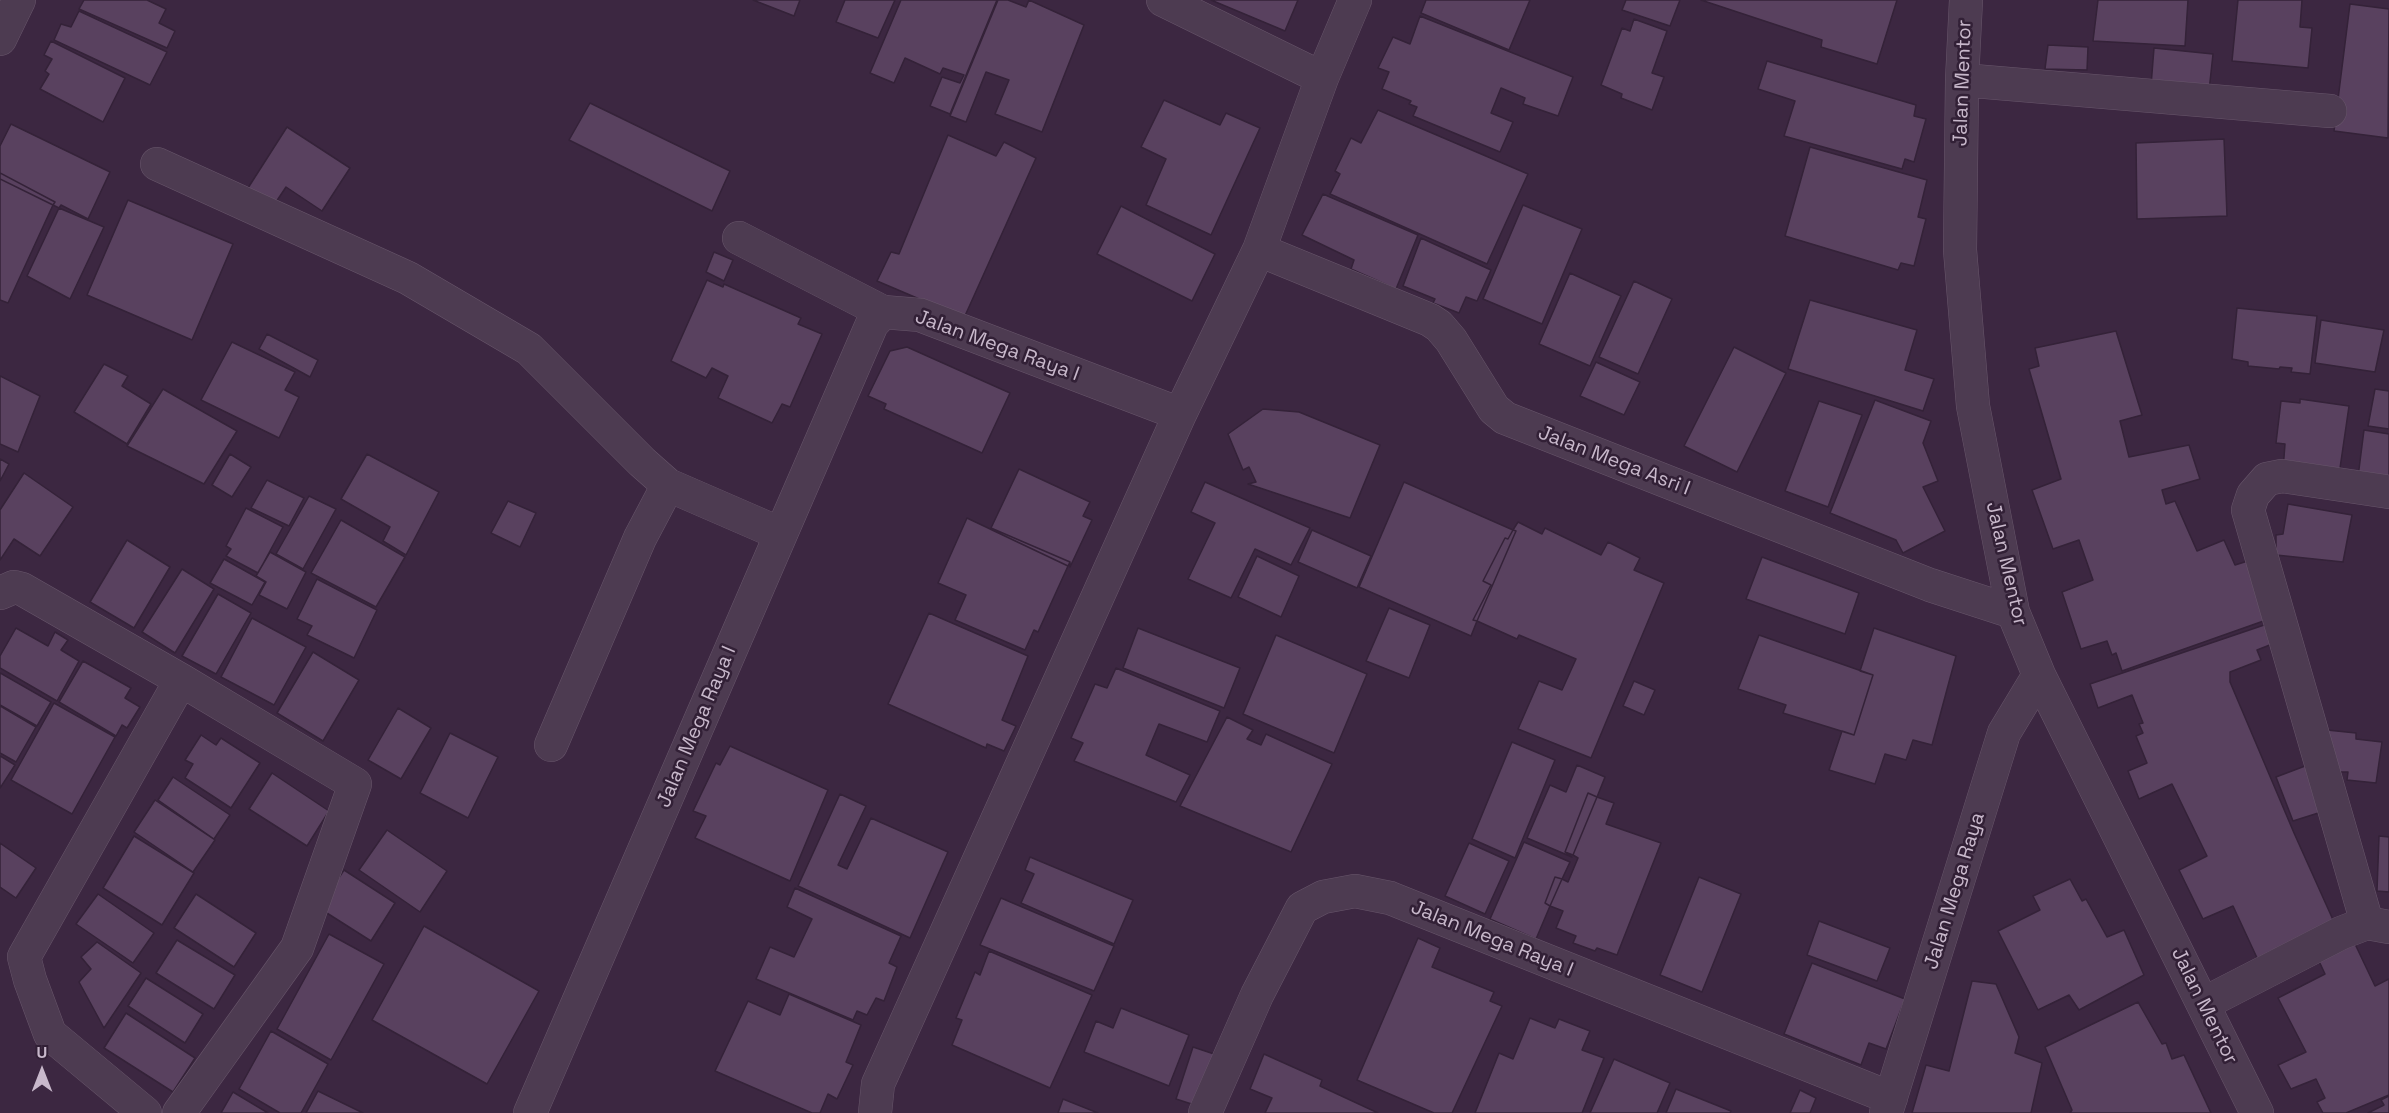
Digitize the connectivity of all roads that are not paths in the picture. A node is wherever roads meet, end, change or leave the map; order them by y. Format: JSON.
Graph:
{"nodes":[{"id":1,"x":19,"y":0,"type":"edge"},
{"id":2,"x":1163,"y":0,"type":"edge"},
{"id":3,"x":1355,"y":0,"type":"edge"},
{"id":4,"x":1966,"y":0,"type":"edge"},
{"id":5,"x":0,"y":39,"type":"edge"},
{"id":6,"x":1322,"y":78,"type":"junction"},
{"id":7,"x":1962,"y":80,"type":"junction"},
{"id":8,"x":2330,"y":111,"type":"dead end"},
{"id":9,"x":157,"y":164,"type":"dead end"},
{"id":10,"x":739,"y":238,"type":"dead end"},
{"id":11,"x":1259,"y":250,"type":"junction"},
{"id":12,"x":883,"y":312,"type":"junction"},
{"id":13,"x":1180,"y":414,"type":"junction"},
{"id":14,"x":668,"y":485,"type":"junction"},
{"id":15,"x":2389,"y":492,"type":"edge"},
{"id":16,"x":781,"y":534,"type":"junction"},
{"id":17,"x":0,"y":593,"type":"edge"},
{"id":18,"x":2013,"y":612,"type":"junction"},
{"id":19,"x":2039,"y":675,"type":"junction"},
{"id":20,"x":181,"y":680,"type":"junction"},
{"id":21,"x":551,"y":745,"type":"dead end"},
{"id":22,"x":2378,"y":925,"type":"edge"},
{"id":23,"x":2203,"y":1004,"type":"junction"},
{"id":24,"x":1888,"y":1105,"type":"edge"},
{"id":25,"x":145,"y":1113,"type":"edge"},
{"id":26,"x":179,"y":1113,"type":"edge"},
{"id":27,"x":530,"y":1113,"type":"edge"},
{"id":28,"x":875,"y":1113,"type":"edge"},
{"id":29,"x":1205,"y":1113,"type":"edge"},
{"id":30,"x":2257,"y":1113,"type":"edge"}],
"edges":[{"from":1,"to":5,"type":"street"},
{"from":2,"to":6,"type":"street"},
{"from":3,"to":6,"type":"street"},
{"from":4,"to":7,"type":"street","name":"Jalan Mentor"},
{"from":6,"to":11,"type":"street"},
{"from":7,"to":8,"type":"street"},
{"from":7,"to":18,"type":"street","name":"Jalan Mentor"},
{"from":9,"to":14,"type":"street"},
{"from":10,"to":12,"type":"street"},
{"from":11,"to":13,"type":"street"},
{"from":11,"to":18,"type":"street","name":"Jalan Mega Asri I"},
{"from":12,"to":13,"type":"street","name":"Jalan Mega Raya I"},
{"from":12,"to":16,"type":"street","name":"Jalan Mega Raya I"},
{"from":13,"to":28,"type":"street"},
{"from":14,"to":16,"type":"street"},
{"from":14,"to":21,"type":"street"},
{"from":15,"to":22,"type":"street"},
{"from":16,"to":27,"type":"street","name":"Jalan Mega Raya I"},
{"from":17,"to":20,"type":"street"},
{"from":18,"to":19,"type":"street","name":"Jalan Mentor"},
{"from":19,"to":23,"type":"street","name":"Jalan Mentor"},
{"from":19,"to":24,"type":"street","name":"Jalan Mega Raya"},
{"from":20,"to":25,"type":"street"},
{"from":20,"to":26,"type":"street"},
{"from":22,"to":23,"type":"street"},
{"from":23,"to":30,"type":"street","name":"Jalan Mentor"},
{"from":24,"to":29,"type":"street","name":"Jalan Mega Raya I"}]}
